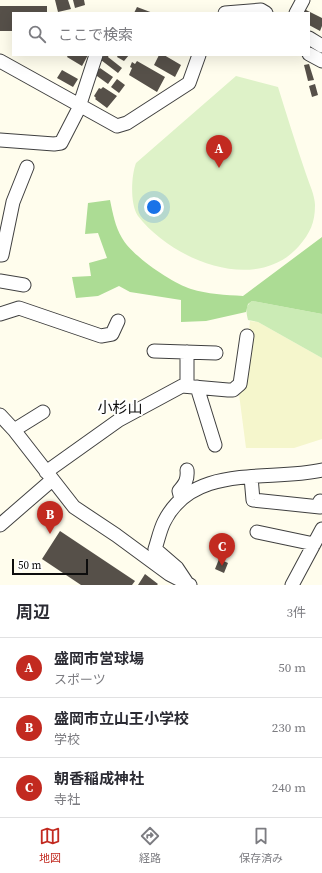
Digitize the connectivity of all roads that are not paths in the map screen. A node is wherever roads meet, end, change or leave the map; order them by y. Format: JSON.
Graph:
{"nodes":[{"id":1,"x":303,"y":0,"type":"edge"},
{"id":2,"x":236,"y":12,"type":"edge"},
{"id":3,"x":264,"y":12,"type":"edge"},
{"id":4,"x":297,"y":12,"type":"edge"},
{"id":5,"x":310,"y":39,"type":"edge"},
{"id":6,"x":322,"y":46,"type":"edge"},
{"id":7,"x":310,"y":55,"type":"edge"},
{"id":8,"x":96,"y":56,"type":"edge"},
{"id":9,"x":200,"y":57,"type":"edge"},
{"id":10,"x":0,"y":61,"type":"edge"},
{"id":11,"x":322,"y":61,"type":"edge"},
{"id":12,"x":80,"y":106,"type":"junction"},
{"id":13,"x":0,"y":140,"type":"edge"},
{"id":14,"x":28,"y":166,"type":"dead end"},
{"id":15,"x":0,"y":255,"type":"edge"},
{"id":16,"x":0,"y":281,"type":"edge"},
{"id":17,"x":24,"y":285,"type":"dead end"},
{"id":18,"x":0,"y":314,"type":"edge"},
{"id":19,"x":118,"y":321,"type":"dead end"},
{"id":20,"x":247,"y":336,"type":"dead end"},
{"id":21,"x":154,"y":352,"type":"dead end"},
{"id":22,"x":187,"y":352,"type":"junction"},
{"id":23,"x":216,"y":353,"type":"dead end"},
{"id":24,"x":192,"y":386,"type":"junction"},
{"id":25,"x":43,"y":412,"type":"dead end"},
{"id":26,"x":0,"y":415,"type":"edge"},
{"id":27,"x":14,"y":430,"type":"junction"},
{"id":28,"x":215,"y":445,"type":"dead end"},
{"id":29,"x":187,"y":470,"type":"dead end"},
{"id":30,"x":322,"y":470,"type":"edge"},
{"id":31,"x":49,"y":476,"type":"junction"},
{"id":32,"x":251,"y":477,"type":"junction"},
{"id":33,"x":181,"y":499,"type":"junction"},
{"id":34,"x":320,"y":501,"type":"dead end"},
{"id":35,"x":0,"y":525,"type":"edge"},
{"id":36,"x":322,"y":529,"type":"edge"},
{"id":37,"x":257,"y":532,"type":"dead end"},
{"id":38,"x":314,"y":544,"type":"junction"},
{"id":39,"x":189,"y":585,"type":"edge"},
{"id":40,"x":292,"y":585,"type":"edge"}],
"edges":[{"from":1,"to":4,"type":"street"},
{"from":2,"to":3,"type":"street"},
{"from":5,"to":6,"type":"street"},
{"from":7,"to":11,"type":"street"},
{"from":8,"to":12,"type":"street"},
{"from":9,"to":12,"type":"street"},
{"from":10,"to":12,"type":"street"},
{"from":12,"to":13,"type":"street"},
{"from":14,"to":15,"type":"street"},
{"from":16,"to":17,"type":"street"},
{"from":18,"to":19,"type":"street"},
{"from":20,"to":24,"type":"street"},
{"from":21,"to":22,"type":"street"},
{"from":22,"to":23,"type":"street"},
{"from":22,"to":24,"type":"street"},
{"from":24,"to":28,"type":"street"},
{"from":24,"to":31,"type":"street"},
{"from":25,"to":27,"type":"street"},
{"from":26,"to":27,"type":"street"},
{"from":27,"to":31,"type":"street"},
{"from":29,"to":33,"type":"street"},
{"from":30,"to":32,"type":"street"},
{"from":31,"to":35,"type":"street"},
{"from":31,"to":39,"type":"street"},
{"from":32,"to":33,"type":"street"},
{"from":32,"to":34,"type":"street"},
{"from":33,"to":39,"type":"street"},
{"from":36,"to":38,"type":"street"},
{"from":37,"to":38,"type":"street"},
{"from":38,"to":40,"type":"street"}]}
